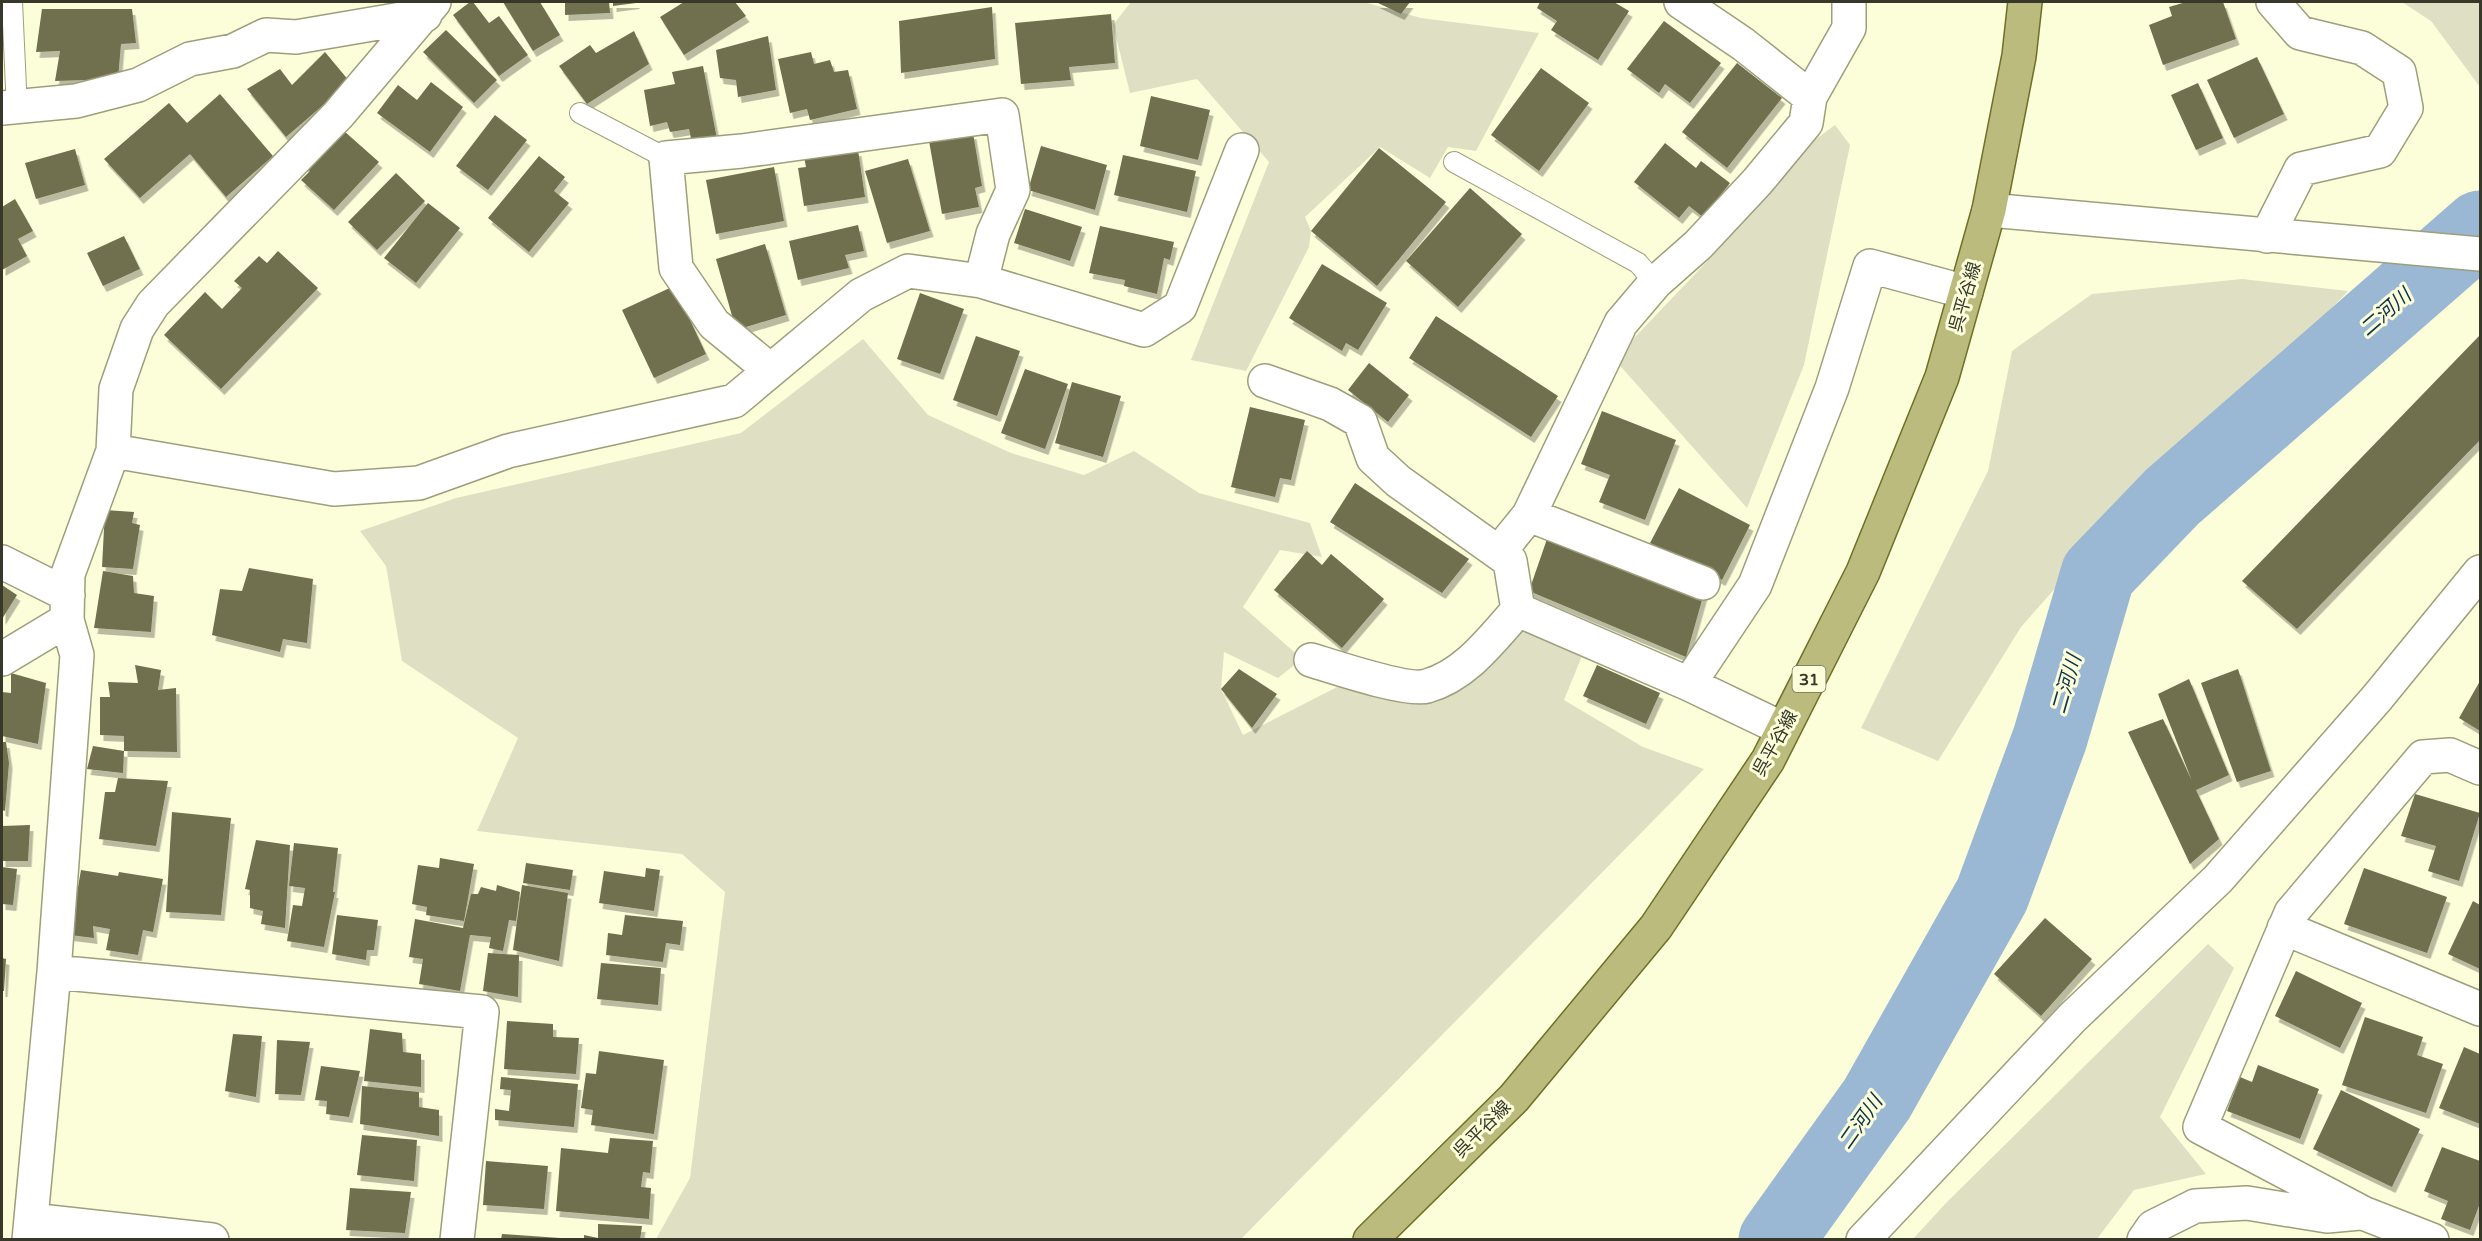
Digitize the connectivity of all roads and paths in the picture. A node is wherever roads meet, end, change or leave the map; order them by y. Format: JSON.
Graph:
{"nodes":[{"id":1,"x":12,"y":2,"type":"edge"},
{"id":2,"x":1681,"y":2,"type":"edge"},
{"id":3,"x":1849,"y":2,"type":"edge"},
{"id":4,"x":2025,"y":2,"type":"edge"},
{"id":5,"x":2273,"y":2,"type":"edge"},
{"id":6,"x":430,"y":8,"type":"edge"},
{"id":7,"x":1810,"y":97,"type":"junction"},
{"id":8,"x":9,"y":108,"type":"edge"},
{"id":9,"x":580,"y":112,"type":"dead end"},
{"id":10,"x":1242,"y":150,"type":"dead end"},
{"id":11,"x":666,"y":158,"type":"junction"},
{"id":12,"x":1454,"y":162,"type":"dead end"},
{"id":13,"x":1989,"y":210,"type":"junction"},
{"id":14,"x":2267,"y":236,"type":"junction"},
{"id":15,"x":2481,"y":254,"type":"edge"},
{"id":16,"x":981,"y":281,"type":"junction"},
{"id":17,"x":1655,"y":283,"type":"junction"},
{"id":18,"x":1966,"y":292,"type":"junction"},
{"id":19,"x":770,"y":370,"type":"junction"},
{"id":20,"x":1264,"y":381,"type":"dead end"},
{"id":21,"x":113,"y":451,"type":"junction"},
{"id":22,"x":1529,"y":515,"type":"junction"},
{"id":23,"x":1498,"y":552,"type":"junction"},
{"id":24,"x":2,"y":562,"type":"edge"},
{"id":25,"x":2481,"y":572,"type":"edge"},
{"id":26,"x":1703,"y":583,"type":"dead end"},
{"id":27,"x":68,"y":608,"type":"junction"},
{"id":28,"x":1518,"y":610,"type":"junction"},
{"id":29,"x":2,"y":659,"type":"edge"},
{"id":30,"x":1311,"y":660,"type":"dead end"},
{"id":31,"x":1689,"y":684,"type":"junction"},
{"id":32,"x":1783,"y":729,"type":"junction"},
{"id":33,"x":2481,"y":768,"type":"edge"},
{"id":34,"x":2284,"y":928,"type":"junction"},
{"id":35,"x":54,"y":972,"type":"junction"},
{"id":36,"x":2481,"y":1009,"type":"edge"},
{"id":37,"x":2363,"y":1213,"type":"junction"},
{"id":38,"x":30,"y":1230,"type":"edge"},
{"id":39,"x":212,"y":1239,"type":"edge"},
{"id":40,"x":457,"y":1239,"type":"edge"},
{"id":41,"x":1370,"y":1239,"type":"edge"},
{"id":42,"x":1863,"y":1239,"type":"edge"},
{"id":43,"x":2144,"y":1239,"type":"edge"},
{"id":44,"x":2433,"y":1239,"type":"edge"}],
"edges":[{"from":1,"to":8,"type":"lane"},
{"from":2,"to":7,"type":"street"},
{"from":3,"to":7,"type":"street"},
{"from":4,"to":13,"type":"main road","name":"呉平谷線","number":"31"},
{"from":5,"to":14,"type":"street"},
{"from":6,"to":8,"type":"street"},
{"from":6,"to":21,"type":"street"},
{"from":7,"to":17,"type":"street"},
{"from":9,"to":11,"type":"lane"},
{"from":10,"to":16,"type":"street"},
{"from":11,"to":16,"type":"street"},
{"from":11,"to":19,"type":"street"},
{"from":12,"to":17,"type":"lane"},
{"from":13,"to":14,"type":"street"},
{"from":13,"to":18,"type":"main road","name":"呉平谷線","number":"31"},
{"from":14,"to":15,"type":"street"},
{"from":16,"to":19,"type":"street"},
{"from":17,"to":22,"type":"street"},
{"from":18,"to":31,"type":"street"},
{"from":18,"to":32,"type":"main road","name":"呉平谷線","number":"31"},
{"from":19,"to":21,"type":"street"},
{"from":20,"to":23,"type":"street"},
{"from":21,"to":27,"type":"street"},
{"from":22,"to":23,"type":"street"},
{"from":22,"to":26,"type":"street"},
{"from":23,"to":28,"type":"street"},
{"from":24,"to":27,"type":"street"},
{"from":25,"to":42,"type":"street"},
{"from":27,"to":29,"type":"street"},
{"from":27,"to":35,"type":"street"},
{"from":28,"to":30,"type":"street"},
{"from":28,"to":31,"type":"street"},
{"from":31,"to":32,"type":"street"},
{"from":32,"to":41,"type":"main road","name":"呉平谷線","number":"31"},
{"from":33,"to":34,"type":"street"},
{"from":34,"to":36,"type":"street"},
{"from":34,"to":37,"type":"street"},
{"from":35,"to":38,"type":"street"},
{"from":35,"to":40,"type":"street"},
{"from":37,"to":43,"type":"street"},
{"from":37,"to":44,"type":"street"},
{"from":38,"to":39,"type":"street"}]}
